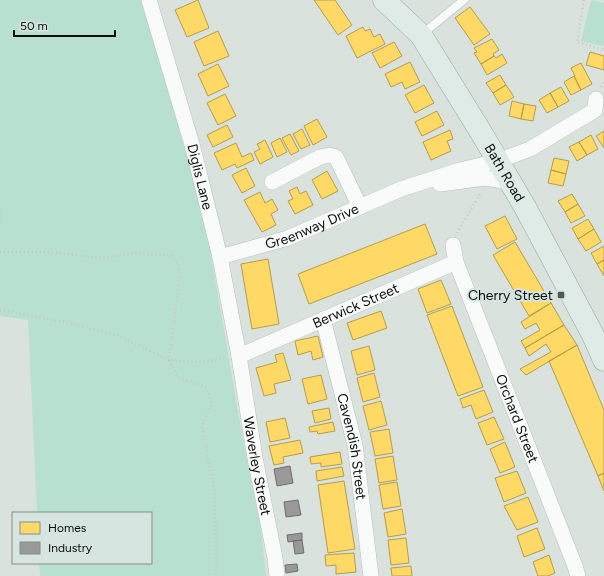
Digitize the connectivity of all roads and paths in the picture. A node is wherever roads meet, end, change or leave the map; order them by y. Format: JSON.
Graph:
{"nodes":[{"id":1,"x":149,"y":0,"type":"edge"},
{"id":2,"x":384,"y":0,"type":"edge"},
{"id":3,"x":464,"y":0,"type":"edge"},
{"id":4,"x":584,"y":0,"type":"edge"},
{"id":5,"x":421,"y":35,"type":"junction"},
{"id":6,"x":604,"y":50,"type":"edge"},
{"id":7,"x":596,"y":99,"type":"dead end"},
{"id":8,"x":500,"y":174,"type":"junction"},
{"id":9,"x":272,"y":182,"type":"dead end"},
{"id":10,"x":360,"y":207,"type":"junction"},
{"id":11,"x":0,"y":209,"type":"edge"},
{"id":12,"x":0,"y":223,"type":"edge"},
{"id":13,"x":452,"y":245,"type":"joint"},
{"id":14,"x":0,"y":252,"type":"edge"},
{"id":15,"x":220,"y":257,"type":"junction"},
{"id":16,"x":456,"y":262,"type":"junction"},
{"id":17,"x":0,"y":310,"type":"edge"},
{"id":18,"x":323,"y":319,"type":"junction"},
{"id":19,"x":239,"y":356,"type":"junction"},
{"id":20,"x":169,"y":360,"type":"junction"},
{"id":21,"x":604,"y":360,"type":"edge"},
{"id":22,"x":216,"y":576,"type":"edge"},
{"id":23,"x":276,"y":576,"type":"edge"},
{"id":24,"x":371,"y":576,"type":"edge"},
{"id":25,"x":578,"y":576,"type":"edge"}],
"edges":[{"from":1,"to":15,"type":"street","name":"Diglis Lane"},
{"from":2,"to":5,"type":"main road","name":"Bath Road"},
{"from":3,"to":5,"type":"lane"},
{"from":4,"to":6,"type":"path"},
{"from":5,"to":8,"type":"main road","name":"Bath Road"},
{"from":7,"to":8,"type":"street"},
{"from":8,"to":10,"type":"street","name":"Greenway Drive"},
{"from":8,"to":13,"type":"path"},
{"from":8,"to":21,"type":"main road","name":"Bath Road"},
{"from":9,"to":10,"type":"street"},
{"from":10,"to":15,"type":"street","name":"Greenway Drive"},
{"from":11,"to":12,"type":"path"},
{"from":13,"to":16,"type":"street"},
{"from":14,"to":20,"type":"path"},
{"from":15,"to":19,"type":"street","name":"Diglis Lane"},
{"from":16,"to":18,"type":"street","name":"Berwick Street"},
{"from":16,"to":25,"type":"street","name":"Orchard Street"},
{"from":17,"to":20,"type":"path"},
{"from":18,"to":19,"type":"street","name":"Berwick Street"},
{"from":18,"to":24,"type":"street","name":"Cavendish Street"},
{"from":19,"to":20,"type":"path"},
{"from":19,"to":23,"type":"street","name":"Waverley Street"},
{"from":20,"to":22,"type":"path"}]}
